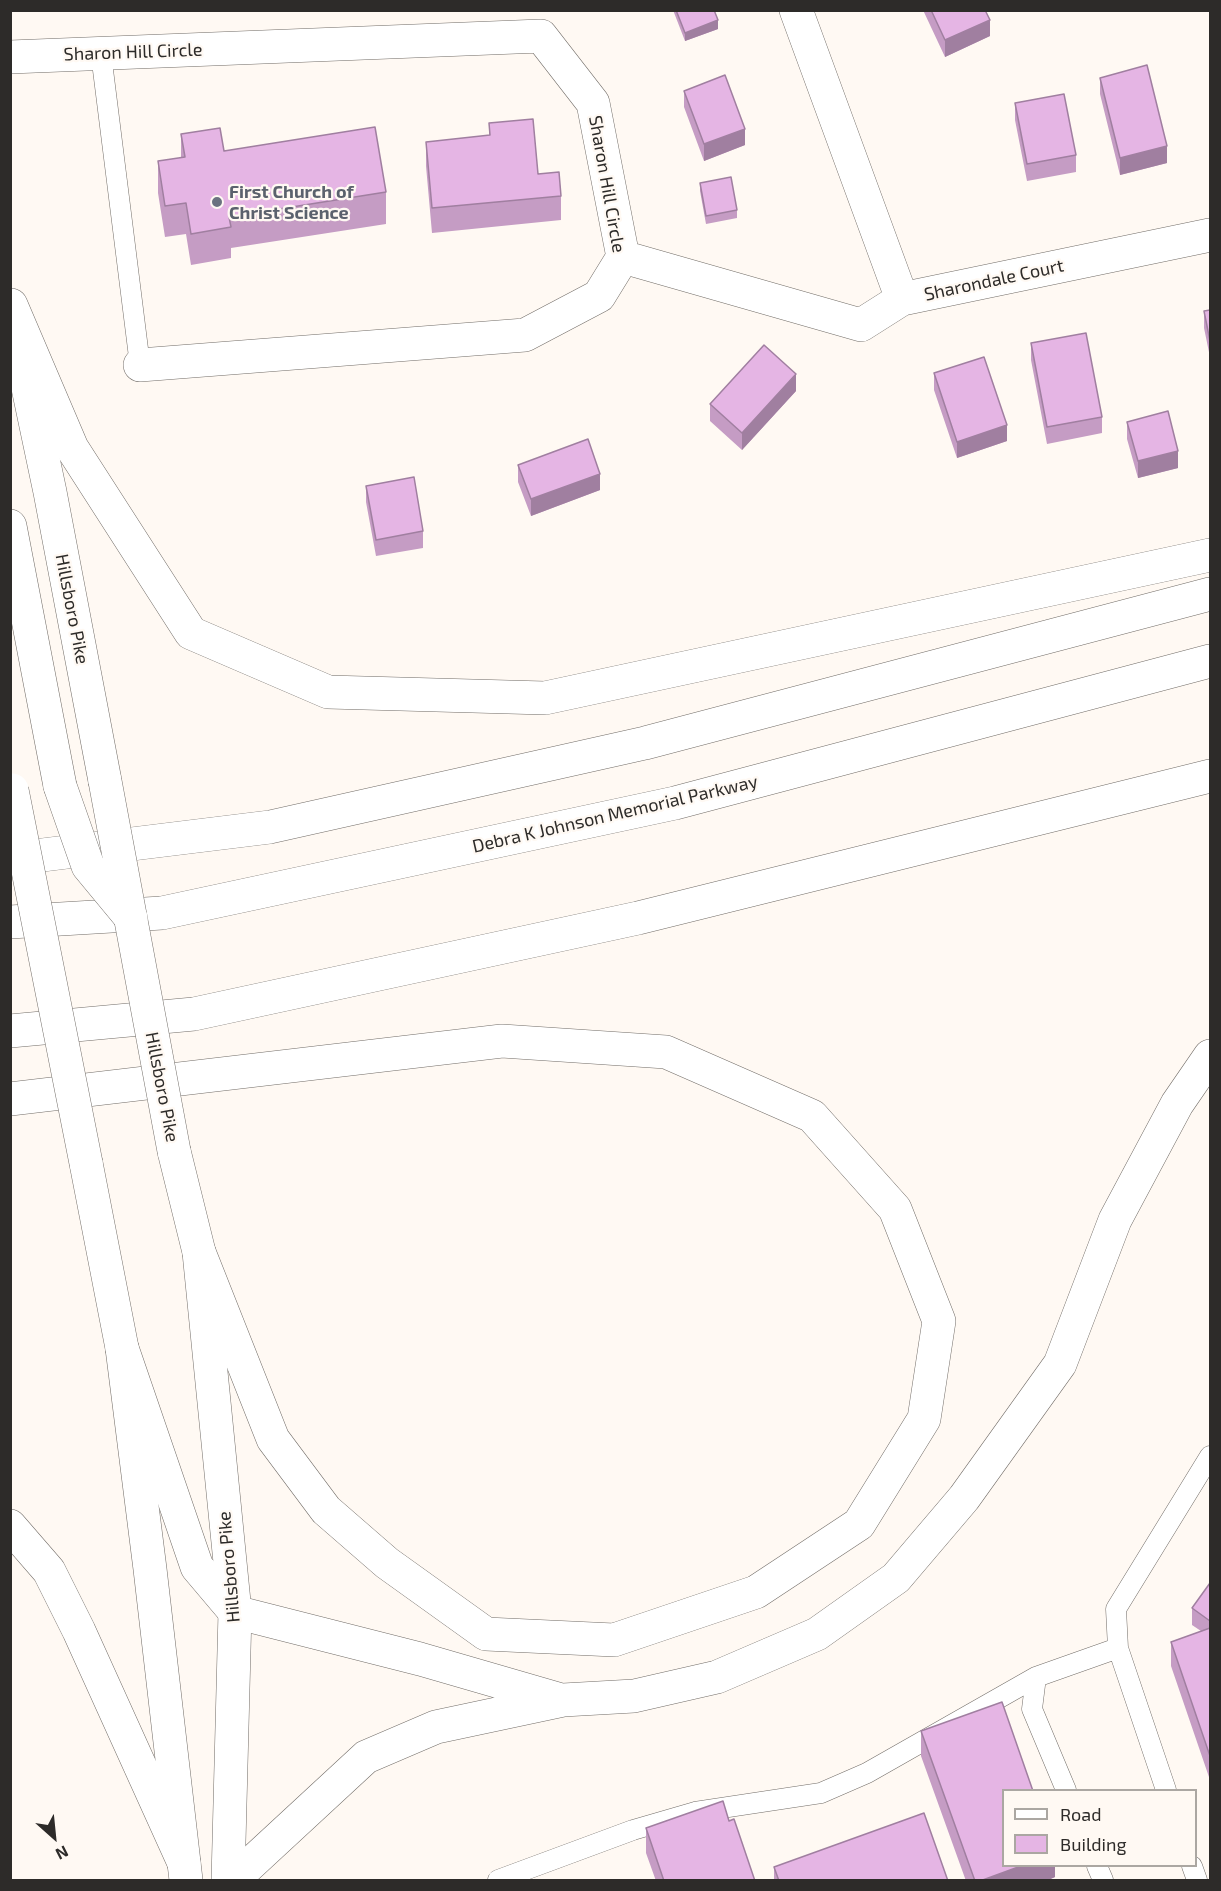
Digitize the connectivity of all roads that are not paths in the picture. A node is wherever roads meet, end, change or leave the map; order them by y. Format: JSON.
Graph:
{"nodes":[{"id":1,"x":796,"y":10,"type":"edge"},
{"id":2,"x":101,"y":54,"type":"junction"},
{"id":3,"x":10,"y":57,"type":"edge"},
{"id":4,"x":1210,"y":235,"type":"edge"},
{"id":5,"x":623,"y":258,"type":"junction"},
{"id":6,"x":902,"y":299,"type":"junction"},
{"id":7,"x":11,"y":303,"type":"edge"},
{"id":8,"x":140,"y":365,"type":"joint"},
{"id":9,"x":10,"y":526,"type":"edge"},
{"id":10,"x":1210,"y":555,"type":"edge"},
{"id":11,"x":1210,"y":594,"type":"edge"},
{"id":12,"x":1210,"y":661,"type":"edge"},
{"id":13,"x":1210,"y":776,"type":"edge"},
{"id":14,"x":11,"y":782,"type":"edge"},
{"id":15,"x":10,"y":859,"type":"edge"},
{"id":16,"x":130,"y":918,"type":"junction"},
{"id":17,"x":10,"y":922,"type":"edge"},
{"id":18,"x":10,"y":1031,"type":"edge"},
{"id":19,"x":1210,"y":1056,"type":"edge"},
{"id":20,"x":10,"y":1099,"type":"edge"},
{"id":21,"x":199,"y":1252,"type":"junction"},
{"id":22,"x":122,"y":1348,"type":"junction"},
{"id":23,"x":1210,"y":1456,"type":"edge"},
{"id":24,"x":10,"y":1526,"type":"edge"},
{"id":25,"x":235,"y":1612,"type":"junction"},
{"id":26,"x":1118,"y":1648,"type":"junction"},
{"id":27,"x":1036,"y":1677,"type":"junction"},
{"id":28,"x":563,"y":1701,"type":"junction"},
{"id":29,"x":1065,"y":1789,"type":"edge"},
{"id":30,"x":1165,"y":1789,"type":"edge"},
{"id":31,"x":1097,"y":1867,"type":"edge"},
{"id":32,"x":1192,"y":1867,"type":"edge"},
{"id":33,"x":185,"y":1872,"type":"edge"},
{"id":34,"x":1210,"y":1877,"type":"edge"},
{"id":35,"x":228,"y":1881,"type":"edge"},
{"id":36,"x":233,"y":1881,"type":"edge"},
{"id":37,"x":498,"y":1881,"type":"edge"},
{"id":38,"x":1103,"y":1881,"type":"edge"},
{"id":39,"x":1199,"y":1881,"type":"edge"}],
"edges":[{"from":1,"to":6,"type":"main road","name":"Sharondale Court"},
{"from":2,"to":3,"type":"main road","name":"Sharon Hill Circle"},
{"from":2,"to":5,"type":"main road","name":"Sharon Hill Circle"},
{"from":2,"to":8,"type":"lane"},
{"from":4,"to":6,"type":"main road","name":"Sharondale Court"},
{"from":5,"to":6,"type":"main road"},
{"from":5,"to":8,"type":"main road","name":"Sharon Hill Circle"},
{"from":7,"to":10,"type":"main road"},
{"from":7,"to":16,"type":"main road","name":"Hillsboro Pike","bridge":true},
{"from":9,"to":16,"type":"main road","bridge":true},
{"from":11,"to":15,"type":"main road"},
{"from":12,"to":17,"type":"main road","name":"Debra K Johnson Memorial Parkway"},
{"from":13,"to":18,"type":"main road"},
{"from":14,"to":22,"type":"main road","bridge":true},
{"from":16,"to":21,"type":"main road","name":"Hillsboro Pike","bridge":true},
{"from":19,"to":28,"type":"main road"},
{"from":20,"to":21,"type":"main road"},
{"from":21,"to":25,"type":"main road","name":"Hillsboro Pike"},
{"from":22,"to":25,"type":"main road"},
{"from":22,"to":33,"type":"main road"},
{"from":23,"to":26,"type":"lane"},
{"from":24,"to":33,"type":"main road"},
{"from":25,"to":28,"type":"main road"},
{"from":25,"to":35,"type":"main road","name":"Hillsboro Pike"},
{"from":26,"to":27,"type":"lane"},
{"from":26,"to":30,"type":"lane"},
{"from":27,"to":29,"type":"lane"},
{"from":27,"to":37,"type":"lane"},
{"from":28,"to":36,"type":"main road"},
{"from":31,"to":38,"type":"lane"},
{"from":32,"to":39,"type":"lane"},
{"from":34,"to":39,"type":"lane"}]}
